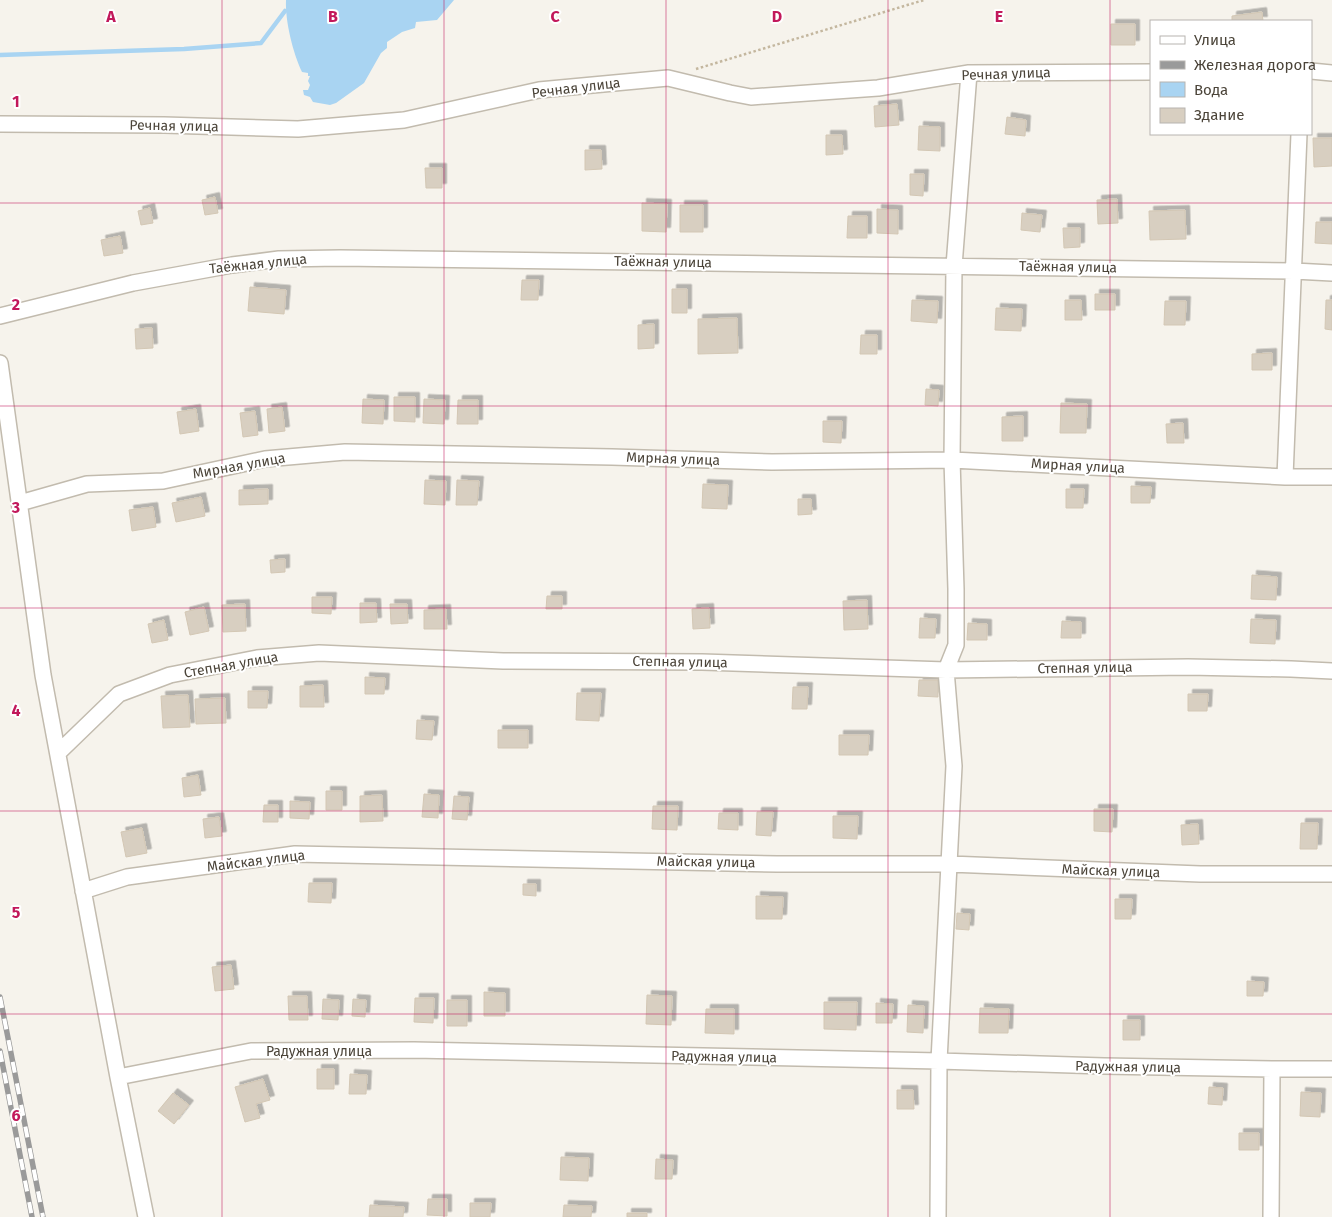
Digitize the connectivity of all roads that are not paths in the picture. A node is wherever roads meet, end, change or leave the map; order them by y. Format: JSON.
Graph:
{"nodes":[{"id":1,"x":1312,"y":71,"type":"edge"},
{"id":2,"x":1150,"y":72,"type":"edge"},
{"id":3,"x":968,"y":73,"type":"junction"},
{"id":4,"x":1332,"y":73,"type":"edge"},
{"id":5,"x":0,"y":124,"type":"edge"},
{"id":6,"x":1299,"y":135,"type":"edge"},
{"id":7,"x":954,"y":266,"type":"junction"},
{"id":8,"x":1294,"y":271,"type":"junction"},
{"id":9,"x":1332,"y":273,"type":"edge"},
{"id":10,"x":0,"y":316,"type":"edge"},
{"id":11,"x":0,"y":363,"type":"edge"},
{"id":12,"x":952,"y":460,"type":"junction"},
{"id":13,"x":1285,"y":477,"type":"junction"},
{"id":14,"x":1332,"y":477,"type":"edge"},
{"id":15,"x":20,"y":503,"type":"junction"},
{"id":16,"x":946,"y":670,"type":"junction"},
{"id":17,"x":1332,"y":671,"type":"edge"},
{"id":18,"x":58,"y":753,"type":"junction"},
{"id":19,"x":950,"y":864,"type":"junction"},
{"id":20,"x":1332,"y":874,"type":"edge"},
{"id":21,"x":83,"y":891,"type":"junction"},
{"id":22,"x":939,"y":1061,"type":"junction"},
{"id":23,"x":1272,"y":1069,"type":"junction"},
{"id":24,"x":1332,"y":1069,"type":"edge"},
{"id":25,"x":118,"y":1077,"type":"junction"},
{"id":26,"x":146,"y":1217,"type":"edge"},
{"id":27,"x":938,"y":1217,"type":"edge"},
{"id":28,"x":1271,"y":1217,"type":"edge"}],
"edges":[{"from":1,"to":4,"type":"street"},
{"from":2,"to":3,"type":"street","name":"Речная улица"},
{"from":3,"to":5,"type":"street","name":"Речная улица"},
{"from":3,"to":7,"type":"street"},
{"from":6,"to":8,"type":"street"},
{"from":7,"to":8,"type":"street","name":"Таёжная улица"},
{"from":7,"to":10,"type":"street","name":"Таёжная улица"},
{"from":7,"to":12,"type":"street"},
{"from":8,"to":9,"type":"street","name":"Таёжная улица"},
{"from":8,"to":13,"type":"street"},
{"from":11,"to":15,"type":"street"},
{"from":12,"to":13,"type":"street","name":"Мирная улица"},
{"from":12,"to":15,"type":"street","name":"Мирная улица"},
{"from":12,"to":16,"type":"street"},
{"from":13,"to":14,"type":"street","name":"Мирная улица"},
{"from":15,"to":18,"type":"street"},
{"from":16,"to":17,"type":"street","name":"Степная улица"},
{"from":16,"to":18,"type":"street","name":"Степная улица"},
{"from":16,"to":19,"type":"street"},
{"from":18,"to":21,"type":"street"},
{"from":19,"to":20,"type":"street","name":"Майская улица"},
{"from":19,"to":21,"type":"street","name":"Майская улица"},
{"from":19,"to":22,"type":"street"},
{"from":21,"to":25,"type":"street"},
{"from":22,"to":23,"type":"street","name":"Радужная улица"},
{"from":22,"to":25,"type":"street","name":"Радужная улица"},
{"from":22,"to":27,"type":"street"},
{"from":23,"to":24,"type":"street","name":"Радужная улица"},
{"from":23,"to":28,"type":"street"},
{"from":25,"to":26,"type":"street"}]}
